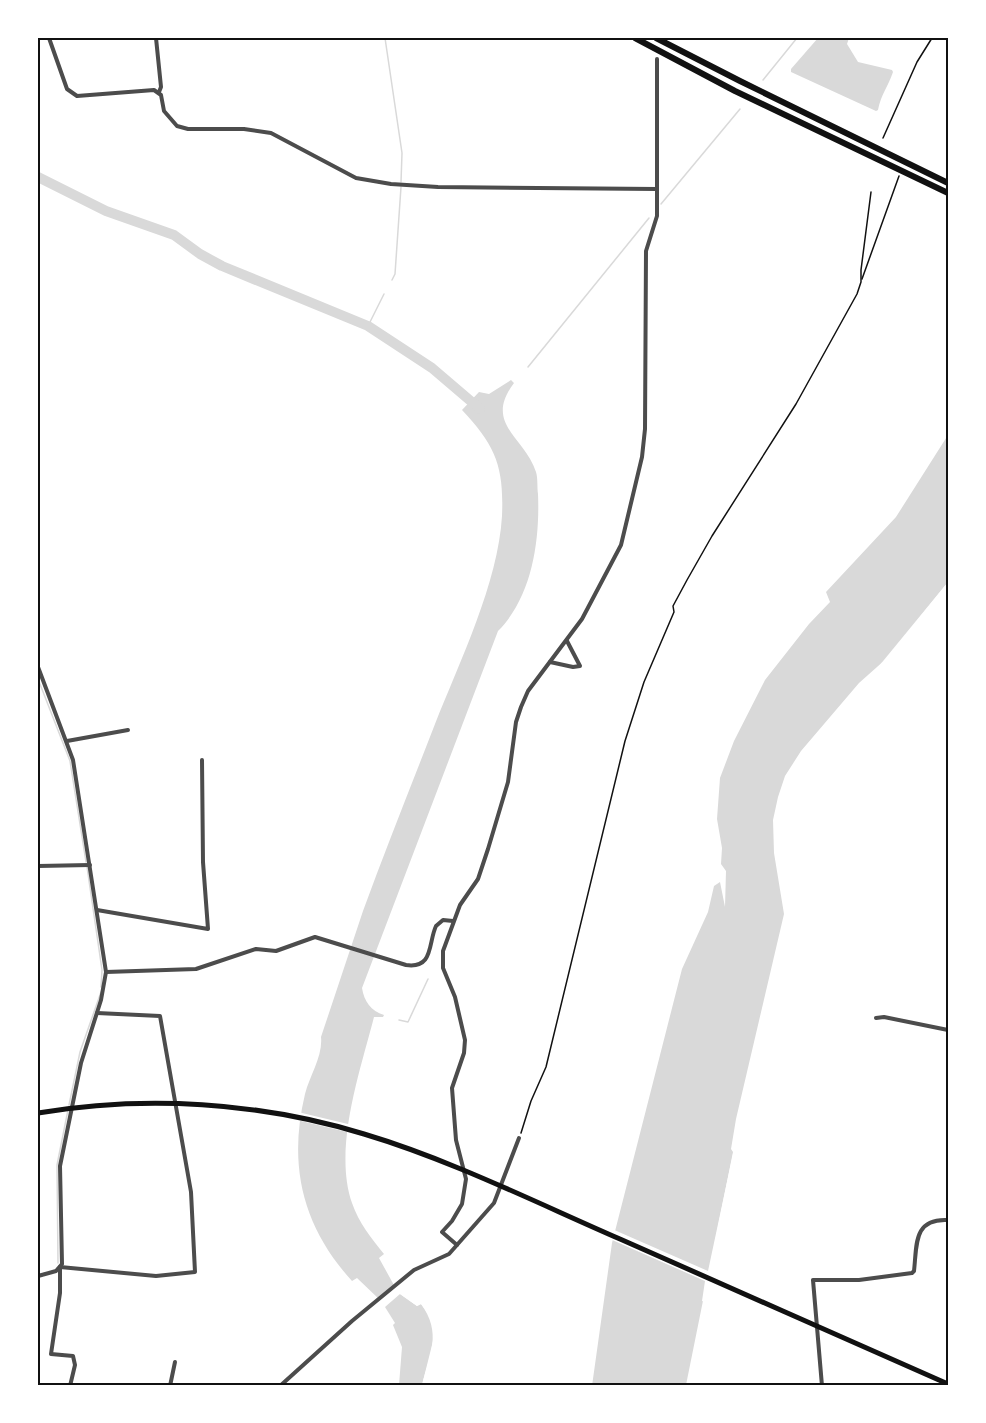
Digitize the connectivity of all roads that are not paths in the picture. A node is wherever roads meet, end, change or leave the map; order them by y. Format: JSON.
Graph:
{"nodes":[{"id":1,"x":48,"y":38,"type":"edge"},
{"id":2,"x":156,"y":38,"type":"edge"},
{"id":3,"x":635,"y":38,"type":"edge"},
{"id":4,"x":656,"y":38,"type":"edge"},
{"id":5,"x":657,"y":59,"type":"dead end"},
{"id":6,"x":159,"y":92,"type":"junction"},
{"id":7,"x":948,"y":183,"type":"edge"},
{"id":8,"x":657,"y":189,"type":"junction"},
{"id":9,"x":948,"y":194,"type":"edge"},
{"id":10,"x":567,"y":641,"type":"junction"},
{"id":11,"x":550,"y":662,"type":"junction"},
{"id":12,"x":38,"y":667,"type":"edge"},
{"id":13,"x":128,"y":730,"type":"dead end"},
{"id":14,"x":67,"y":741,"type":"junction"},
{"id":15,"x":202,"y":760,"type":"dead end"},
{"id":16,"x":90,"y":865,"type":"junction"},
{"id":17,"x":38,"y":866,"type":"edge"},
{"id":18,"x":97,"y":910,"type":"junction"},
{"id":19,"x":453,"y":921,"type":"junction"},
{"id":20,"x":106,"y":972,"type":"junction"},
{"id":21,"x":97,"y":1012,"type":"junction"},
{"id":22,"x":876,"y":1018,"type":"dead end"},
{"id":23,"x":948,"y":1030,"type":"edge"},
{"id":24,"x":72,"y":1108,"type":"junction"},
{"id":25,"x":38,"y":1113,"type":"edge"},
{"id":26,"x":519,"y":1138,"type":"road end"},
{"id":27,"x":502,"y":1188,"type":"junction"},
{"id":28,"x":948,"y":1220,"type":"edge"},
{"id":29,"x":457,"y":1245,"type":"junction"},
{"id":30,"x":60,"y":1267,"type":"junction"},
{"id":31,"x":38,"y":1276,"type":"edge"},
{"id":32,"x":175,"y":1362,"type":"dead end"},
{"id":33,"x":948,"y":1384,"type":"edge"},
{"id":34,"x":70,"y":1386,"type":"edge"},
{"id":35,"x":170,"y":1386,"type":"edge"},
{"id":36,"x":280,"y":1386,"type":"edge"},
{"id":37,"x":822,"y":1386,"type":"edge"}],
"edges":[{"from":1,"to":6,"type":"street"},
{"from":2,"to":6,"type":"street"},
{"from":3,"to":9,"type":"highway"},
{"from":4,"to":7,"type":"highway"},
{"from":5,"to":8,"type":"street"},
{"from":6,"to":8,"type":"street"},
{"from":8,"to":10,"type":"street"},
{"from":10,"to":11,"type":"street"},
{"from":10,"to":11,"type":"street"},
{"from":11,"to":19,"type":"street"},
{"from":12,"to":14,"type":"street"},
{"from":13,"to":14,"type":"street"},
{"from":14,"to":16,"type":"street"},
{"from":15,"to":18,"type":"street"},
{"from":16,"to":17,"type":"street"},
{"from":16,"to":18,"type":"street"},
{"from":18,"to":20,"type":"street"},
{"from":19,"to":20,"type":"street"},
{"from":19,"to":29,"type":"street"},
{"from":20,"to":21,"type":"street"},
{"from":21,"to":24,"type":"street"},
{"from":21,"to":30,"type":"street"},
{"from":22,"to":23,"type":"street"},
{"from":24,"to":25,"type":"main road"},
{"from":24,"to":27,"type":"main road"},
{"from":24,"to":30,"type":"street"},
{"from":26,"to":27,"type":"street"},
{"from":27,"to":29,"type":"street"},
{"from":27,"to":33,"type":"main road"},
{"from":28,"to":37,"type":"street"},
{"from":29,"to":36,"type":"street"},
{"from":30,"to":31,"type":"street"},
{"from":30,"to":34,"type":"street"},
{"from":32,"to":35,"type":"street"}]}
